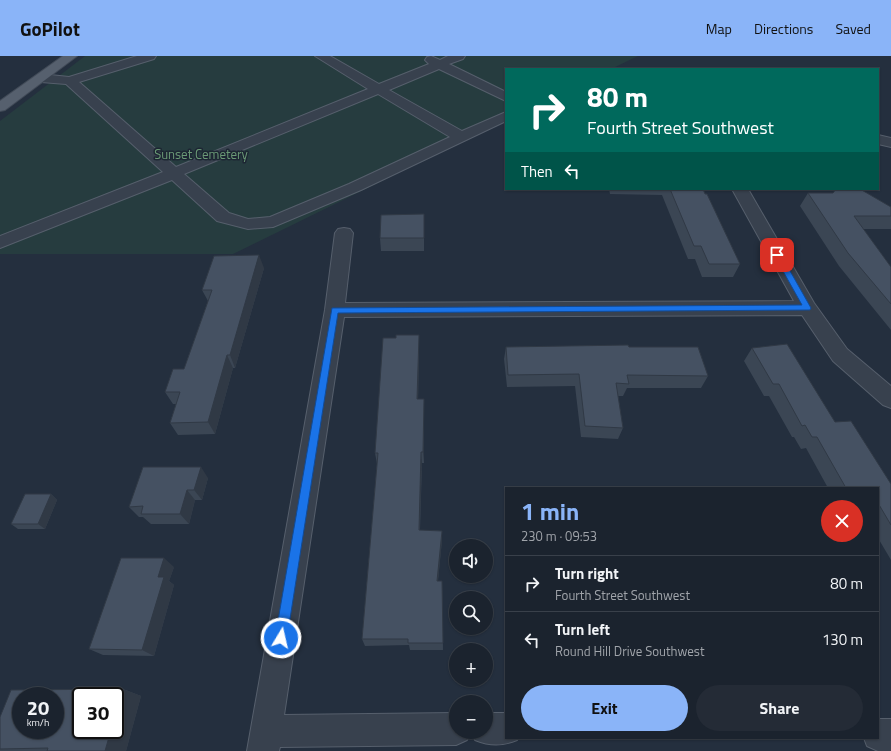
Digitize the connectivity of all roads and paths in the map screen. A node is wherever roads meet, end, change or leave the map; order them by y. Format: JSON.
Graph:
{"nodes":[{"id":1,"x":71,"y":56,"type":"edge"},
{"id":2,"x":150,"y":56,"type":"edge"},
{"id":3,"x":321,"y":56,"type":"edge"},
{"id":4,"x":422,"y":56,"type":"edge"},
{"id":5,"x":459,"y":56,"type":"edge"},
{"id":6,"x":439,"y":64,"type":"junction"},
{"id":7,"x":41,"y":78,"type":"junction"},
{"id":8,"x":70,"y":81,"type":"junction"},
{"id":9,"x":379,"y":88,"type":"junction"},
{"id":10,"x":505,"y":97,"type":"edge"},
{"id":11,"x":0,"y":107,"type":"edge"},
{"id":12,"x":505,"y":116,"type":"edge"},
{"id":13,"x":461,"y":137,"type":"junction"},
{"id":14,"x":879,"y":139,"type":"edge"},
{"id":15,"x":891,"y":143,"type":"edge"},
{"id":16,"x":173,"y":174,"type":"junction"},
{"id":17,"x":741,"y":190,"type":"edge"},
{"id":18,"x":344,"y":233,"type":"dead end"},
{"id":19,"x":0,"y":242,"type":"edge"},
{"id":20,"x":807,"y":308,"type":"junction"},
{"id":21,"x":335,"y":310,"type":"junction"},
{"id":22,"x":891,"y":399,"type":"edge"},
{"id":23,"x":449,"y":729,"type":"edge"},
{"id":24,"x":493,"y":729,"type":"edge"},
{"id":25,"x":505,"y":729,"type":"edge"},
{"id":26,"x":879,"y":735,"type":"edge"},
{"id":27,"x":891,"y":735,"type":"edge"},
{"id":28,"x":264,"y":741,"type":"edge"}],
"edges":[{"from":1,"to":7,"type":"main road"},
{"from":2,"to":8,"type":"street"},
{"from":3,"to":9,"type":"street"},
{"from":4,"to":6,"type":"street"},
{"from":5,"to":6,"type":"street"},
{"from":6,"to":9,"type":"street"},
{"from":6,"to":10,"type":"street"},
{"from":7,"to":8,"type":"street"},
{"from":7,"to":11,"type":"main road"},
{"from":8,"to":16,"type":"street"},
{"from":9,"to":13,"type":"street"},
{"from":9,"to":16,"type":"street"},
{"from":12,"to":13,"type":"street"},
{"from":13,"to":16,"type":"street"},
{"from":14,"to":15,"type":"street"},
{"from":16,"to":19,"type":"street"},
{"from":17,"to":20,"type":"street"},
{"from":18,"to":21,"type":"street"},
{"from":20,"to":21,"type":"street"},
{"from":20,"to":22,"type":"street"},
{"from":21,"to":28,"type":"street"},
{"from":23,"to":28,"type":"street"},
{"from":24,"to":25,"type":"street"},
{"from":26,"to":27,"type":"street"}]}
